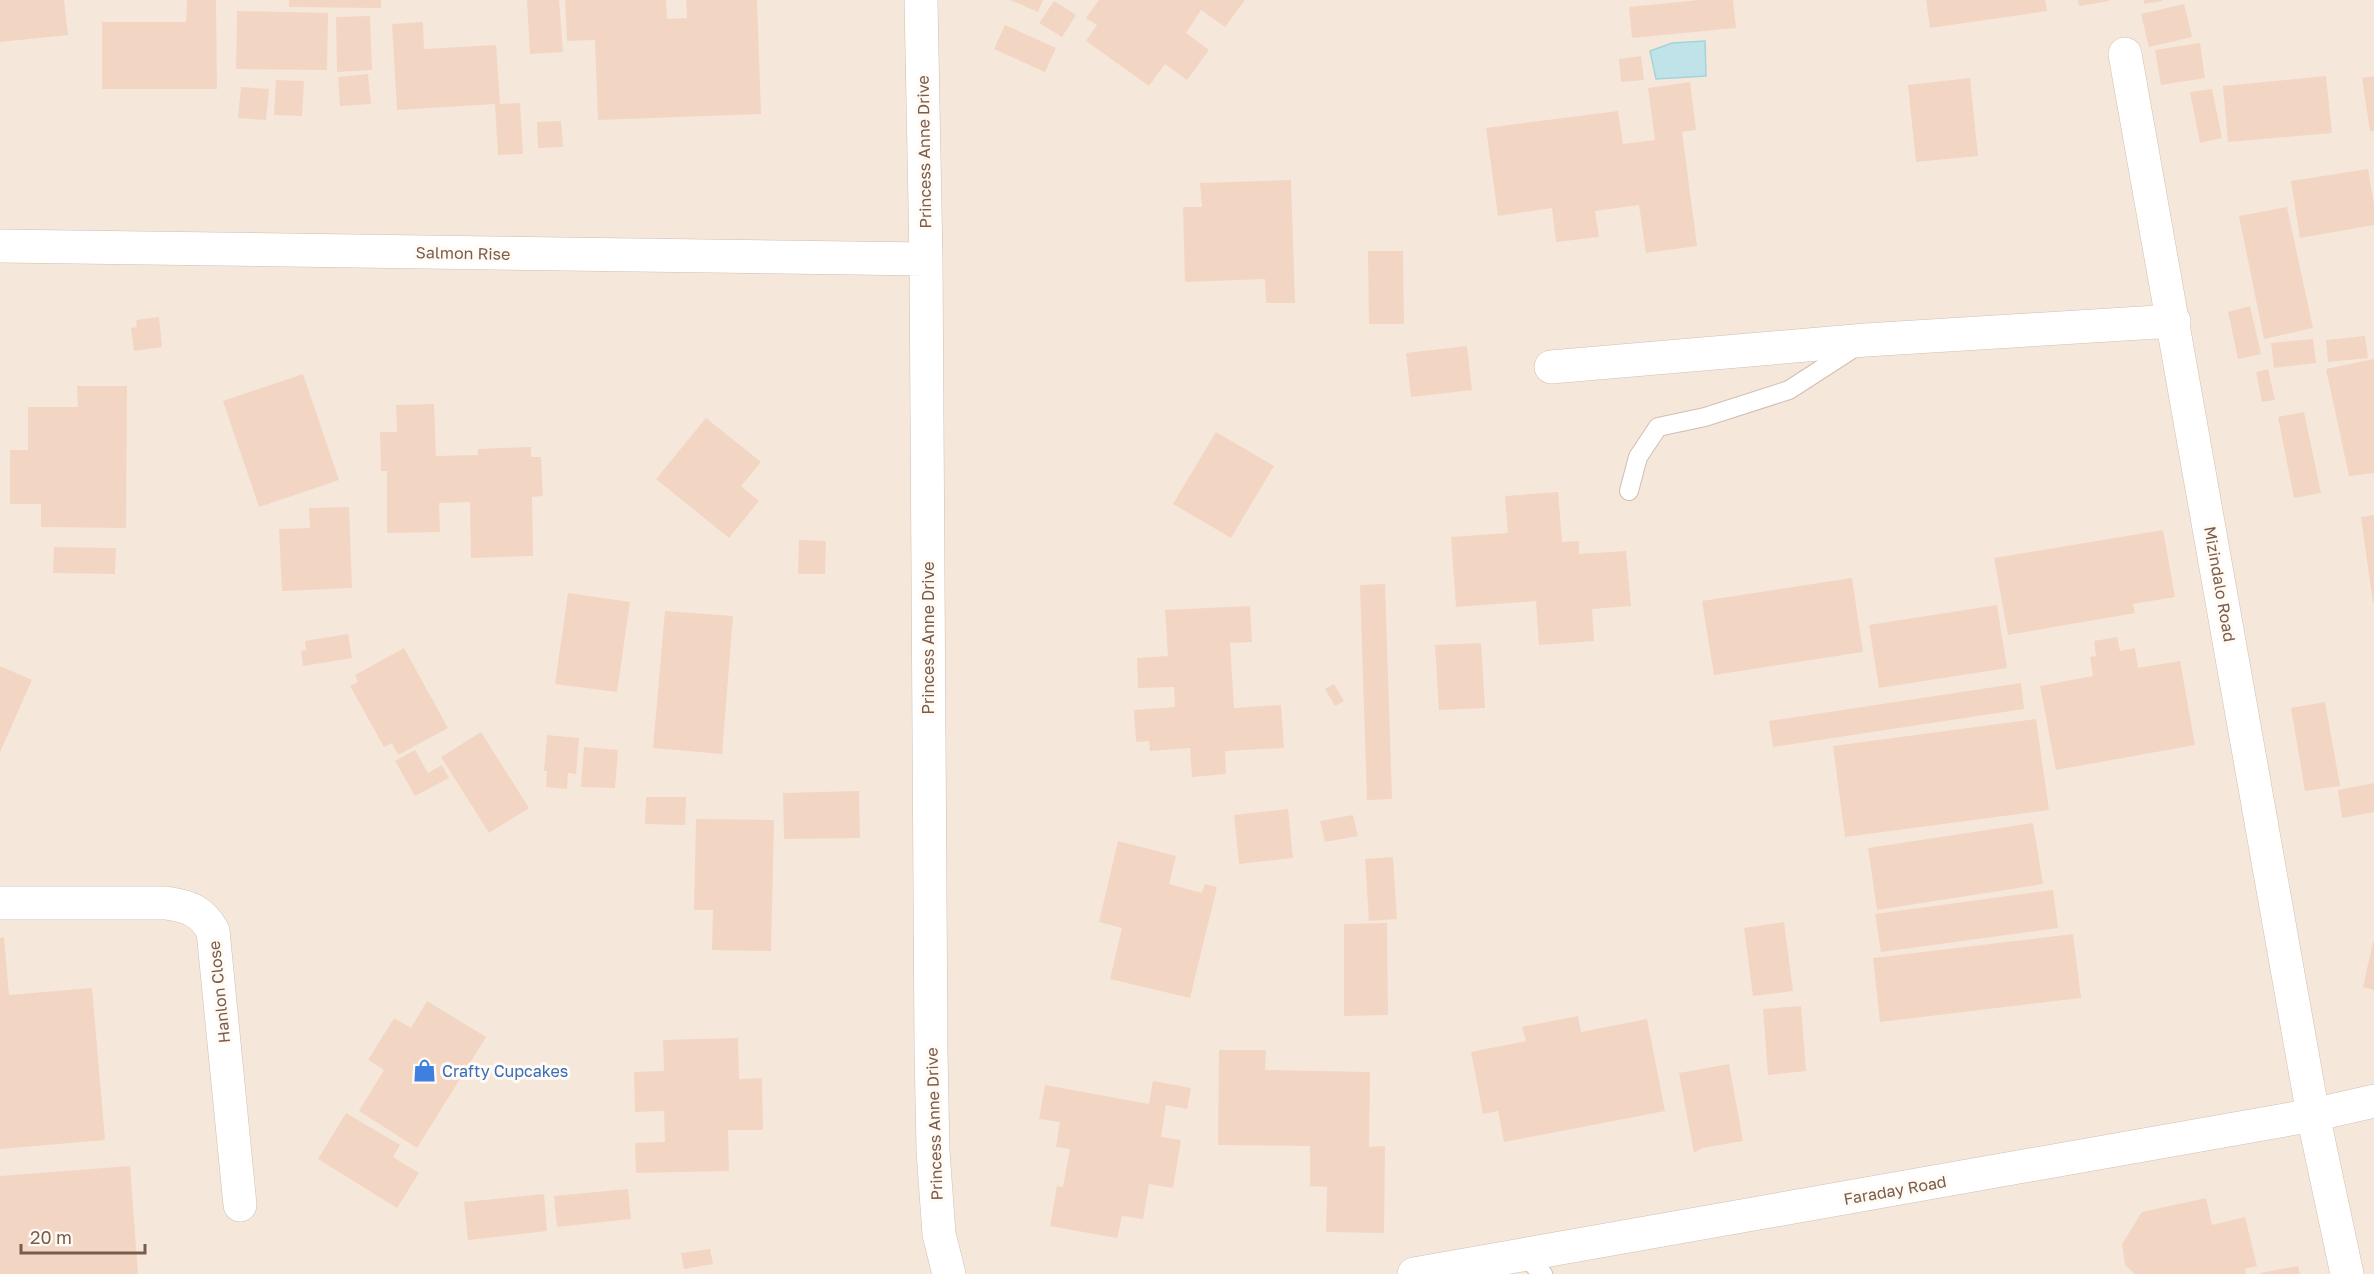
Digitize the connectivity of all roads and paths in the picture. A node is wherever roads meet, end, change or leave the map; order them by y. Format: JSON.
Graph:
{"nodes":[{"id":1,"x":921,"y":0,"type":"edge"},
{"id":2,"x":2125,"y":54,"type":"dead end"},
{"id":3,"x":0,"y":246,"type":"edge"},
{"id":4,"x":926,"y":259,"type":"junction"},
{"id":5,"x":2174,"y":321,"type":"junction"},
{"id":6,"x":1866,"y":340,"type":"junction"},
{"id":7,"x":1551,"y":367,"type":"dead end"},
{"id":8,"x":1629,"y":491,"type":"dead end"},
{"id":9,"x":0,"y":903,"type":"edge"},
{"id":10,"x":2374,"y":1101,"type":"edge"},
{"id":11,"x":2313,"y":1115,"type":"junction"},
{"id":12,"x":240,"y":1205,"type":"dead end"},
{"id":13,"x":1533,"y":1265,"type":"edge"},
{"id":14,"x":949,"y":1274,"type":"edge"},
{"id":15,"x":1414,"y":1274,"type":"edge"},
{"id":16,"x":2347,"y":1274,"type":"edge"}],
"edges":[{"from":1,"to":4,"type":"street","name":"Princess Anne Drive"},
{"from":2,"to":5,"type":"street","name":"Mizindalo Road"},
{"from":3,"to":4,"type":"street","name":"Salmon Rise"},
{"from":4,"to":14,"type":"street","name":"Princess Anne Drive"},
{"from":5,"to":6,"type":"street"},
{"from":5,"to":11,"type":"street","name":"Mizindalo Road"},
{"from":6,"to":7,"type":"street"},
{"from":6,"to":8,"type":"lane"},
{"from":9,"to":12,"type":"street","name":"Hanlon Close"},
{"from":10,"to":11,"type":"street","name":"Faraday Road"},
{"from":11,"to":13,"type":"street","name":"Faraday Road"},
{"from":11,"to":16,"type":"street","name":"Mizindalo Road"},
{"from":13,"to":15,"type":"street","name":"Faraday Road"}]}
